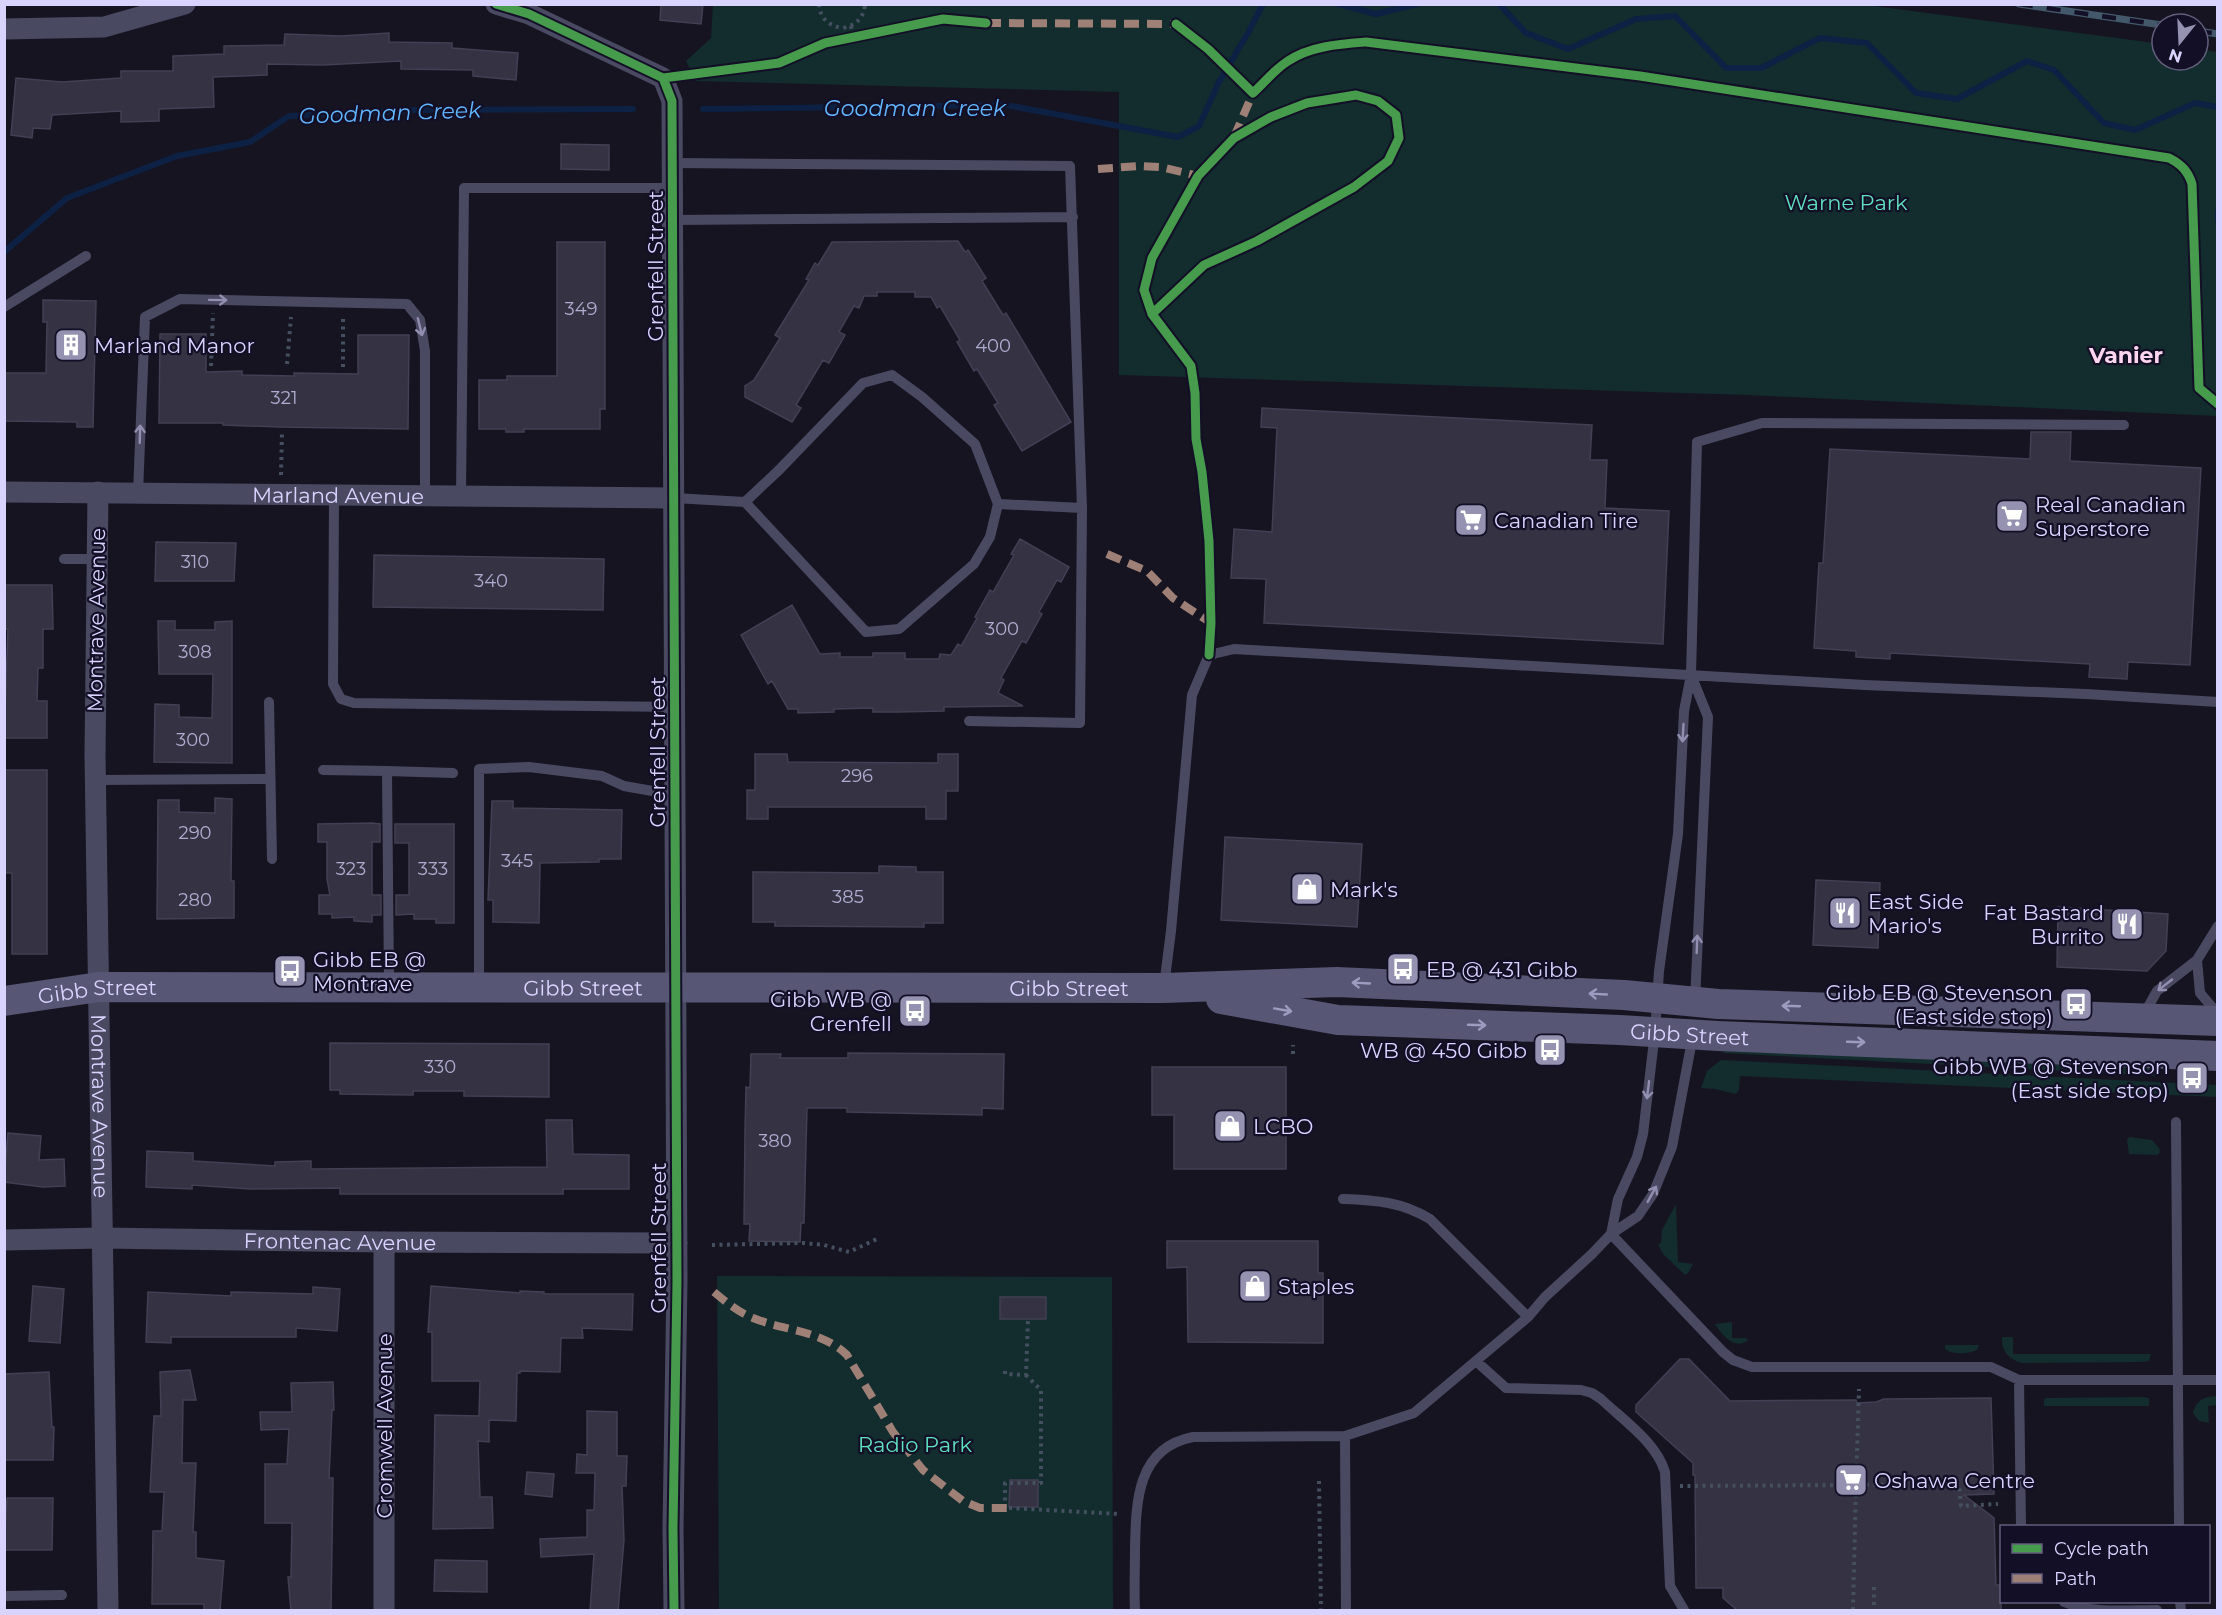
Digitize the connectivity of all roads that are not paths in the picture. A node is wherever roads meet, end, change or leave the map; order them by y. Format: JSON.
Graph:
{"nodes":[{"id":1,"x":185,"y":4,"type":"edge"},
{"id":2,"x":496,"y":4,"type":"edge"},
{"id":3,"x":4,"y":29,"type":"edge"},
{"id":4,"x":673,"y":163,"type":"junction"},
{"id":5,"x":673,"y":188,"type":"junction"},
{"id":6,"x":1073,"y":218,"type":"junction"},
{"id":7,"x":674,"y":220,"type":"junction"},
{"id":8,"x":86,"y":256,"type":"dead end"},
{"id":9,"x":4,"y":307,"type":"edge"},
{"id":10,"x":2124,"y":425,"type":"dead end"},
{"id":11,"x":4,"y":492,"type":"edge"},
{"id":12,"x":98,"y":492,"type":"junction"},
{"id":13,"x":138,"y":493,"type":"junction"},
{"id":14,"x":334,"y":495,"type":"junction"},
{"id":15,"x":425,"y":496,"type":"junction"},
{"id":16,"x":462,"y":496,"type":"junction"},
{"id":17,"x":674,"y":498,"type":"junction"},
{"id":18,"x":745,"y":502,"type":"junction"},
{"id":19,"x":998,"y":504,"type":"junction"},
{"id":20,"x":1082,"y":508,"type":"junction"},
{"id":21,"x":64,"y":559,"type":"dead end"},
{"id":22,"x":98,"y":559,"type":"junction"},
{"id":23,"x":1691,"y":675,"type":"junction"},
{"id":24,"x":269,"y":702,"type":"dead end"},
{"id":25,"x":2217,"y":702,"type":"edge"},
{"id":26,"x":675,"y":707,"type":"junction"},
{"id":27,"x":969,"y":722,"type":"dead end"},
{"id":28,"x":323,"y":770,"type":"dead end"},
{"id":29,"x":387,"y":771,"type":"junction"},
{"id":30,"x":453,"y":773,"type":"dead end"},
{"id":31,"x":269,"y":779,"type":"junction"},
{"id":32,"x":95,"y":780,"type":"junction"},
{"id":33,"x":675,"y":795,"type":"junction"},
{"id":34,"x":272,"y":859,"type":"dead end"},
{"id":35,"x":2217,"y":926,"type":"edge"},
{"id":36,"x":2198,"y":960,"type":"junction"},
{"id":37,"x":99,"y":987,"type":"junction"},
{"id":38,"x":389,"y":987,"type":"junction"},
{"id":39,"x":479,"y":988,"type":"junction"},
{"id":40,"x":676,"y":988,"type":"junction"},
{"id":41,"x":1164,"y":988,"type":"junction"},
{"id":42,"x":1657,"y":998,"type":"junction"},
{"id":43,"x":4,"y":1001,"type":"edge"},
{"id":44,"x":2217,"y":1014,"type":"edge"},
{"id":45,"x":1694,"y":1018,"type":"junction"},
{"id":46,"x":2142,"y":1019,"type":"junction"},
{"id":47,"x":2217,"y":1021,"type":"edge"},
{"id":48,"x":1655,"y":1032,"type":"junction"},
{"id":49,"x":2217,"y":1056,"type":"edge"},
{"id":50,"x":2176,"y":1122,"type":"dead end"},
{"id":51,"x":1343,"y":1200,"type":"dead end"},
{"id":52,"x":1611,"y":1234,"type":"junction"},
{"id":53,"x":102,"y":1238,"type":"junction"},
{"id":54,"x":4,"y":1239,"type":"edge"},
{"id":55,"x":384,"y":1242,"type":"junction"},
{"id":56,"x":677,"y":1243,"type":"junction"},
{"id":57,"x":1528,"y":1317,"type":"junction"},
{"id":58,"x":1477,"y":1362,"type":"junction"},
{"id":59,"x":2019,"y":1380,"type":"junction"},
{"id":60,"x":2179,"y":1380,"type":"junction"},
{"id":61,"x":2217,"y":1380,"type":"edge"},
{"id":62,"x":1345,"y":1436,"type":"junction"},
{"id":63,"x":2021,"y":1525,"type":"edge"},
{"id":64,"x":2179,"y":1525,"type":"edge"},
{"id":65,"x":62,"y":1595,"type":"dead end"},
{"id":66,"x":4,"y":1596,"type":"edge"},
{"id":67,"x":2067,"y":1603,"type":"edge"},
{"id":68,"x":108,"y":1611,"type":"edge"},
{"id":69,"x":384,"y":1611,"type":"edge"},
{"id":70,"x":674,"y":1611,"type":"edge"},
{"id":71,"x":1135,"y":1611,"type":"edge"},
{"id":72,"x":1346,"y":1611,"type":"edge"},
{"id":73,"x":1684,"y":1611,"type":"edge"},
{"id":74,"x":2157,"y":1611,"type":"edge"}],
"edges":[{"from":1,"to":3,"type":"street"},
{"from":2,"to":4,"type":"street","name":"Grenfell Street"},
{"from":4,"to":5,"type":"street","name":"Grenfell Street"},
{"from":4,"to":6,"type":"lane"},
{"from":5,"to":7,"type":"street","name":"Grenfell Street"},
{"from":5,"to":16,"type":"lane"},
{"from":6,"to":7,"type":"lane"},
{"from":6,"to":20,"type":"lane"},
{"from":7,"to":17,"type":"street","name":"Grenfell Street"},
{"from":8,"to":9,"type":"lane"},
{"from":10,"to":23,"type":"lane"},
{"from":11,"to":12,"type":"street","name":"Marland Avenue"},
{"from":12,"to":13,"type":"street","name":"Marland Avenue"},
{"from":12,"to":22,"type":"street","name":"Montrave Avenue"},
{"from":13,"to":14,"type":"street","name":"Marland Avenue"},
{"from":13,"to":15,"type":"lane","one_way":true},
{"from":14,"to":15,"type":"street","name":"Marland Avenue"},
{"from":14,"to":26,"type":"lane"},
{"from":15,"to":16,"type":"street","name":"Marland Avenue"},
{"from":16,"to":17,"type":"street","name":"Marland Avenue"},
{"from":17,"to":18,"type":"lane"},
{"from":17,"to":26,"type":"street","name":"Grenfell Street"},
{"from":18,"to":19,"type":"lane"},
{"from":18,"to":19,"type":"lane"},
{"from":19,"to":20,"type":"lane"},
{"from":20,"to":27,"type":"lane"},
{"from":21,"to":22,"type":"lane"},
{"from":22,"to":32,"type":"street","name":"Montrave Avenue"},
{"from":23,"to":25,"type":"lane"},
{"from":23,"to":41,"type":"lane"},
{"from":23,"to":42,"type":"lane","one_way":true},
{"from":45,"to":23,"type":"lane","one_way":true},
{"from":24,"to":31,"type":"lane"},
{"from":26,"to":33,"type":"street","name":"Grenfell Street"},
{"from":28,"to":29,"type":"lane"},
{"from":29,"to":30,"type":"lane"},
{"from":29,"to":38,"type":"lane"},
{"from":31,"to":32,"type":"lane"},
{"from":31,"to":34,"type":"lane"},
{"from":32,"to":37,"type":"street","name":"Montrave Avenue"},
{"from":33,"to":39,"type":"lane"},
{"from":33,"to":40,"type":"street","name":"Grenfell Street"},
{"from":35,"to":36,"type":"lane"},
{"from":36,"to":44,"type":"lane"},
{"from":36,"to":46,"type":"lane","one_way":true},
{"from":37,"to":38,"type":"main road","name":"Gibb Street"},
{"from":37,"to":43,"type":"main road","name":"Gibb Street"},
{"from":37,"to":53,"type":"street","name":"Montrave Avenue"},
{"from":38,"to":39,"type":"main road","name":"Gibb Street"},
{"from":39,"to":40,"type":"main road","name":"Gibb Street"},
{"from":40,"to":41,"type":"main road","name":"Gibb Street"},
{"from":40,"to":56,"type":"street","name":"Grenfell Street"},
{"from":42,"to":41,"type":"main road","name":"Gibb Street","one_way":true},
{"from":41,"to":48,"type":"main road","name":"Gibb Street","one_way":true},
{"from":42,"to":45,"type":"main road","name":"Gibb Street"},
{"from":42,"to":48,"type":"lane"},
{"from":46,"to":45,"type":"main road","name":"Gibb Street","one_way":true},
{"from":45,"to":48,"type":"main road","name":"Gibb Street"},
{"from":45,"to":49,"type":"main road","name":"Gibb Street","one_way":true},
{"from":52,"to":45,"type":"lane","one_way":true},
{"from":46,"to":47,"type":"main road","name":"Gibb Street"},
{"from":48,"to":52,"type":"lane","one_way":true},
{"from":50,"to":60,"type":"lane"},
{"from":51,"to":57,"type":"lane"},
{"from":52,"to":57,"type":"lane"},
{"from":52,"to":59,"type":"lane"},
{"from":53,"to":54,"type":"street","name":"Frontenac Avenue"},
{"from":53,"to":55,"type":"street","name":"Frontenac Avenue"},
{"from":53,"to":68,"type":"street","name":"Montrave Avenue"},
{"from":55,"to":56,"type":"street","name":"Frontenac Avenue"},
{"from":55,"to":69,"type":"street","name":"Cromwell Avenue"},
{"from":56,"to":70,"type":"street","name":"Grenfell Street"},
{"from":57,"to":58,"type":"lane"},
{"from":58,"to":62,"type":"lane"},
{"from":58,"to":73,"type":"lane"},
{"from":59,"to":60,"type":"lane"},
{"from":59,"to":63,"type":"lane"},
{"from":60,"to":61,"type":"lane"},
{"from":60,"to":64,"type":"lane"},
{"from":62,"to":71,"type":"lane"},
{"from":62,"to":72,"type":"lane"},
{"from":65,"to":66,"type":"lane"},
{"from":67,"to":74,"type":"lane"}]}
